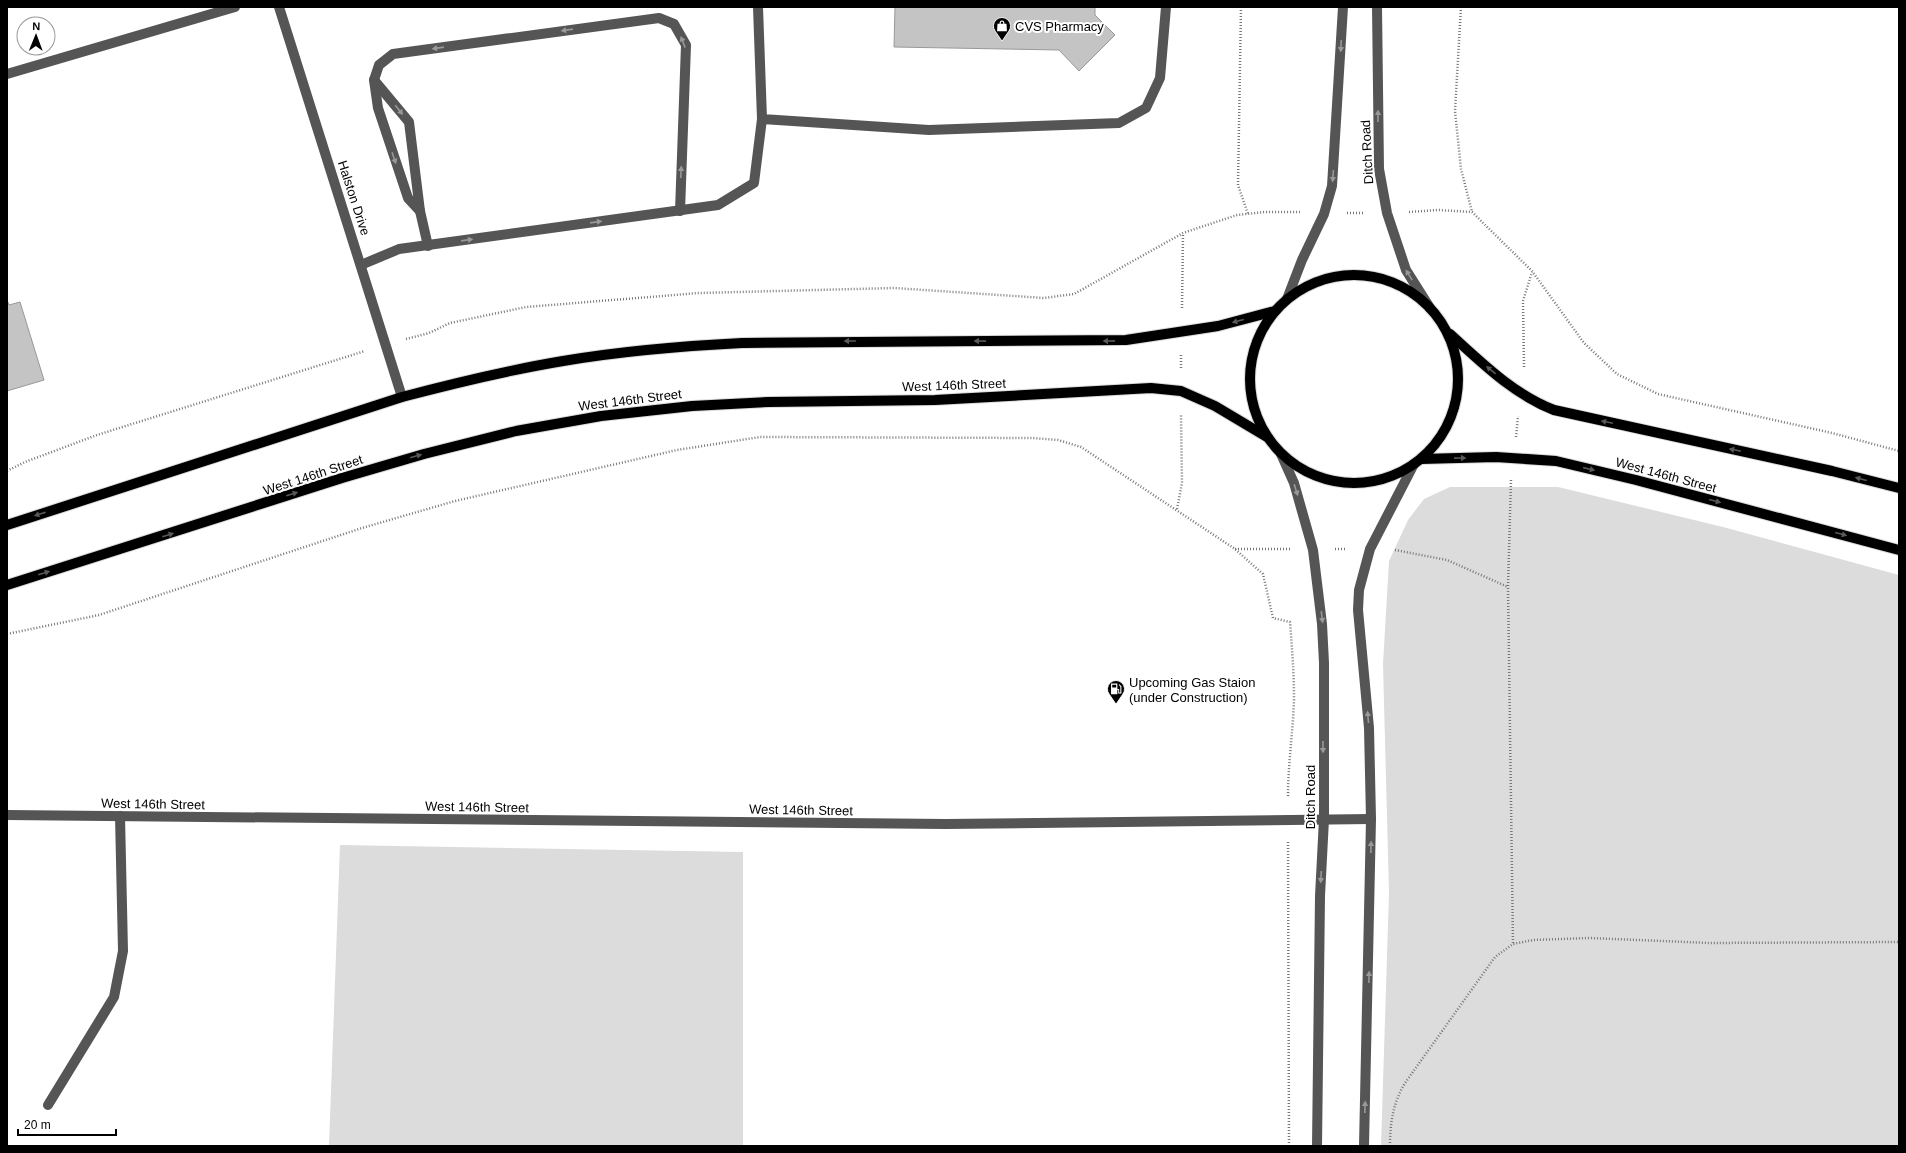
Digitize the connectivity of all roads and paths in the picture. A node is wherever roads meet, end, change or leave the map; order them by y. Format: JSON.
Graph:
{"nodes":[{"id":1,"x":235,"y":7,"type":"edge"},
{"id":2,"x":279,"y":7,"type":"edge"},
{"id":3,"x":758,"y":7,"type":"edge"},
{"id":4,"x":1166,"y":7,"type":"edge"},
{"id":5,"x":1241,"y":7,"type":"edge"},
{"id":6,"x":1343,"y":7,"type":"edge"},
{"id":7,"x":1377,"y":7,"type":"edge"},
{"id":8,"x":1460,"y":7,"type":"edge"},
{"id":9,"x":7,"y":74,"type":"edge"},
{"id":10,"x":374,"y":80,"type":"junction"},
{"id":11,"x":762,"y":119,"type":"junction"},
{"id":12,"x":680,"y":210,"type":"junction"},
{"id":13,"x":1438,"y":210,"type":"dead end"},
{"id":14,"x":420,"y":211,"type":"junction"},
{"id":15,"x":1303,"y":212,"type":"dead end"},
{"id":16,"x":1472,"y":212,"type":"junction"},
{"id":17,"x":1248,"y":214,"type":"junction"},
{"id":18,"x":1183,"y":233,"type":"junction"},
{"id":19,"x":428,"y":246,"type":"junction"},
{"id":20,"x":361,"y":264,"type":"junction"},
{"id":21,"x":1532,"y":271,"type":"junction"},
{"id":22,"x":1287,"y":299,"type":"junction"},
{"id":23,"x":1430,"y":308,"type":"junction"},
{"id":24,"x":1275,"y":311,"type":"junction"},
{"id":25,"x":1183,"y":332,"type":"junction"},
{"id":26,"x":1447,"y":332,"type":"junction"},
{"id":27,"x":429,"y":333,"type":"dead end"},
{"id":28,"x":343,"y":357,"type":"dead end"},
{"id":29,"x":1181,"y":391,"type":"junction"},
{"id":30,"x":1520,"y":393,"type":"junction"},
{"id":31,"x":402,"y":397,"type":"junction"},
{"id":32,"x":1267,"y":437,"type":"junction"},
{"id":33,"x":1899,"y":451,"type":"edge"},
{"id":34,"x":1281,"y":454,"type":"junction"},
{"id":35,"x":1513,"y":457,"type":"junction"},
{"id":36,"x":1418,"y":461,"type":"junction"},
{"id":37,"x":7,"y":471,"type":"edge"},
{"id":38,"x":1899,"y":488,"type":"edge"},
{"id":39,"x":1177,"y":509,"type":"junction"},
{"id":40,"x":7,"y":525,"type":"edge"},
{"id":41,"x":1235,"y":549,"type":"junction"},
{"id":42,"x":1370,"y":549,"type":"junction"},
{"id":43,"x":1313,"y":550,"type":"junction"},
{"id":44,"x":1899,"y":550,"type":"edge"},
{"id":45,"x":7,"y":585,"type":"edge"},
{"id":46,"x":1508,"y":587,"type":"junction"},
{"id":47,"x":7,"y":634,"type":"edge"},
{"id":48,"x":7,"y":816,"type":"edge"},
{"id":49,"x":120,"y":816,"type":"junction"},
{"id":50,"x":1324,"y":818,"type":"junction"},
{"id":51,"x":1288,"y":819,"type":"junction"},
{"id":52,"x":1371,"y":819,"type":"junction"},
{"id":53,"x":1899,"y":942,"type":"edge"},
{"id":54,"x":1513,"y":944,"type":"junction"},
{"id":55,"x":48,"y":1105,"type":"dead end"},
{"id":56,"x":1289,"y":1146,"type":"edge"},
{"id":57,"x":1317,"y":1146,"type":"edge"},
{"id":58,"x":1364,"y":1146,"type":"edge"},
{"id":59,"x":1390,"y":1146,"type":"edge"}],
"edges":[{"from":1,"to":9,"type":"street"},
{"from":2,"to":20,"type":"street","name":"Halston Drive"},
{"from":3,"to":11,"type":"street"},
{"from":4,"to":11,"type":"street"},
{"from":5,"to":17,"type":"path"},
{"from":6,"to":22,"type":"street","one_way":true},
{"from":23,"to":7,"type":"street","name":"Ditch Road","one_way":true},
{"from":8,"to":16,"type":"path"},
{"from":12,"to":10,"type":"street","one_way":true},
{"from":10,"to":14,"type":"street","one_way":true},
{"from":10,"to":14,"type":"street","one_way":true},
{"from":11,"to":12,"type":"street"},
{"from":19,"to":12,"type":"street","one_way":true},
{"from":13,"to":16,"type":"path"},
{"from":14,"to":19,"type":"street"},
{"from":15,"to":17,"type":"path"},
{"from":16,"to":21,"type":"path"},
{"from":17,"to":18,"type":"path"},
{"from":18,"to":25,"type":"path"},
{"from":18,"to":27,"type":"path"},
{"from":19,"to":20,"type":"street"},
{"from":20,"to":31,"type":"street","name":"Halston Drive"},
{"from":21,"to":30,"type":"path"},
{"from":21,"to":33,"type":"path"},
{"from":22,"to":23,"type":"main road"},
{"from":22,"to":24,"type":"main road"},
{"from":23,"to":26,"type":"main road"},
{"from":24,"to":25,"type":"main road","one_way":true},
{"from":24,"to":32,"type":"main road"},
{"from":25,"to":29,"type":"path"},
{"from":25,"to":31,"type":"main road","one_way":true},
{"from":30,"to":26,"type":"main road","one_way":true},
{"from":26,"to":36,"type":"main road"},
{"from":28,"to":37,"type":"path"},
{"from":29,"to":32,"type":"main road","name":"West 146th Street"},
{"from":29,"to":39,"type":"path"},
{"from":45,"to":29,"type":"main road","name":"West 146th Street","one_way":true},
{"from":30,"to":35,"type":"path"},
{"from":38,"to":30,"type":"main road","one_way":true},
{"from":31,"to":40,"type":"main road","one_way":true},
{"from":32,"to":34,"type":"main road"},
{"from":34,"to":36,"type":"main road"},
{"from":34,"to":43,"type":"street","name":"Ditch Road","one_way":true},
{"from":36,"to":35,"type":"main road","name":"West 146th Street","one_way":true},
{"from":35,"to":44,"type":"main road","name":"West 146th Street","one_way":true},
{"from":35,"to":46,"type":"path"},
{"from":36,"to":42,"type":"street"},
{"from":39,"to":41,"type":"path"},
{"from":39,"to":47,"type":"path"},
{"from":41,"to":43,"type":"path"},
{"from":41,"to":51,"type":"path"},
{"from":42,"to":43,"type":"path"},
{"from":42,"to":46,"type":"path"},
{"from":52,"to":42,"type":"street","one_way":true},
{"from":43,"to":50,"type":"street","name":"Ditch Road","one_way":true},
{"from":46,"to":54,"type":"path"},
{"from":48,"to":49,"type":"street","name":"West 146th Street"},
{"from":49,"to":51,"type":"street","name":"West 146th Street"},
{"from":49,"to":55,"type":"street"},
{"from":50,"to":51,"type":"street","name":"West 146th Street"},
{"from":50,"to":52,"type":"street","name":"West 146th Street"},
{"from":50,"to":57,"type":"street","name":"Ditch Road","one_way":true},
{"from":51,"to":56,"type":"path"},
{"from":58,"to":52,"type":"street","one_way":true},
{"from":53,"to":54,"type":"path"},
{"from":54,"to":59,"type":"path"}]}
